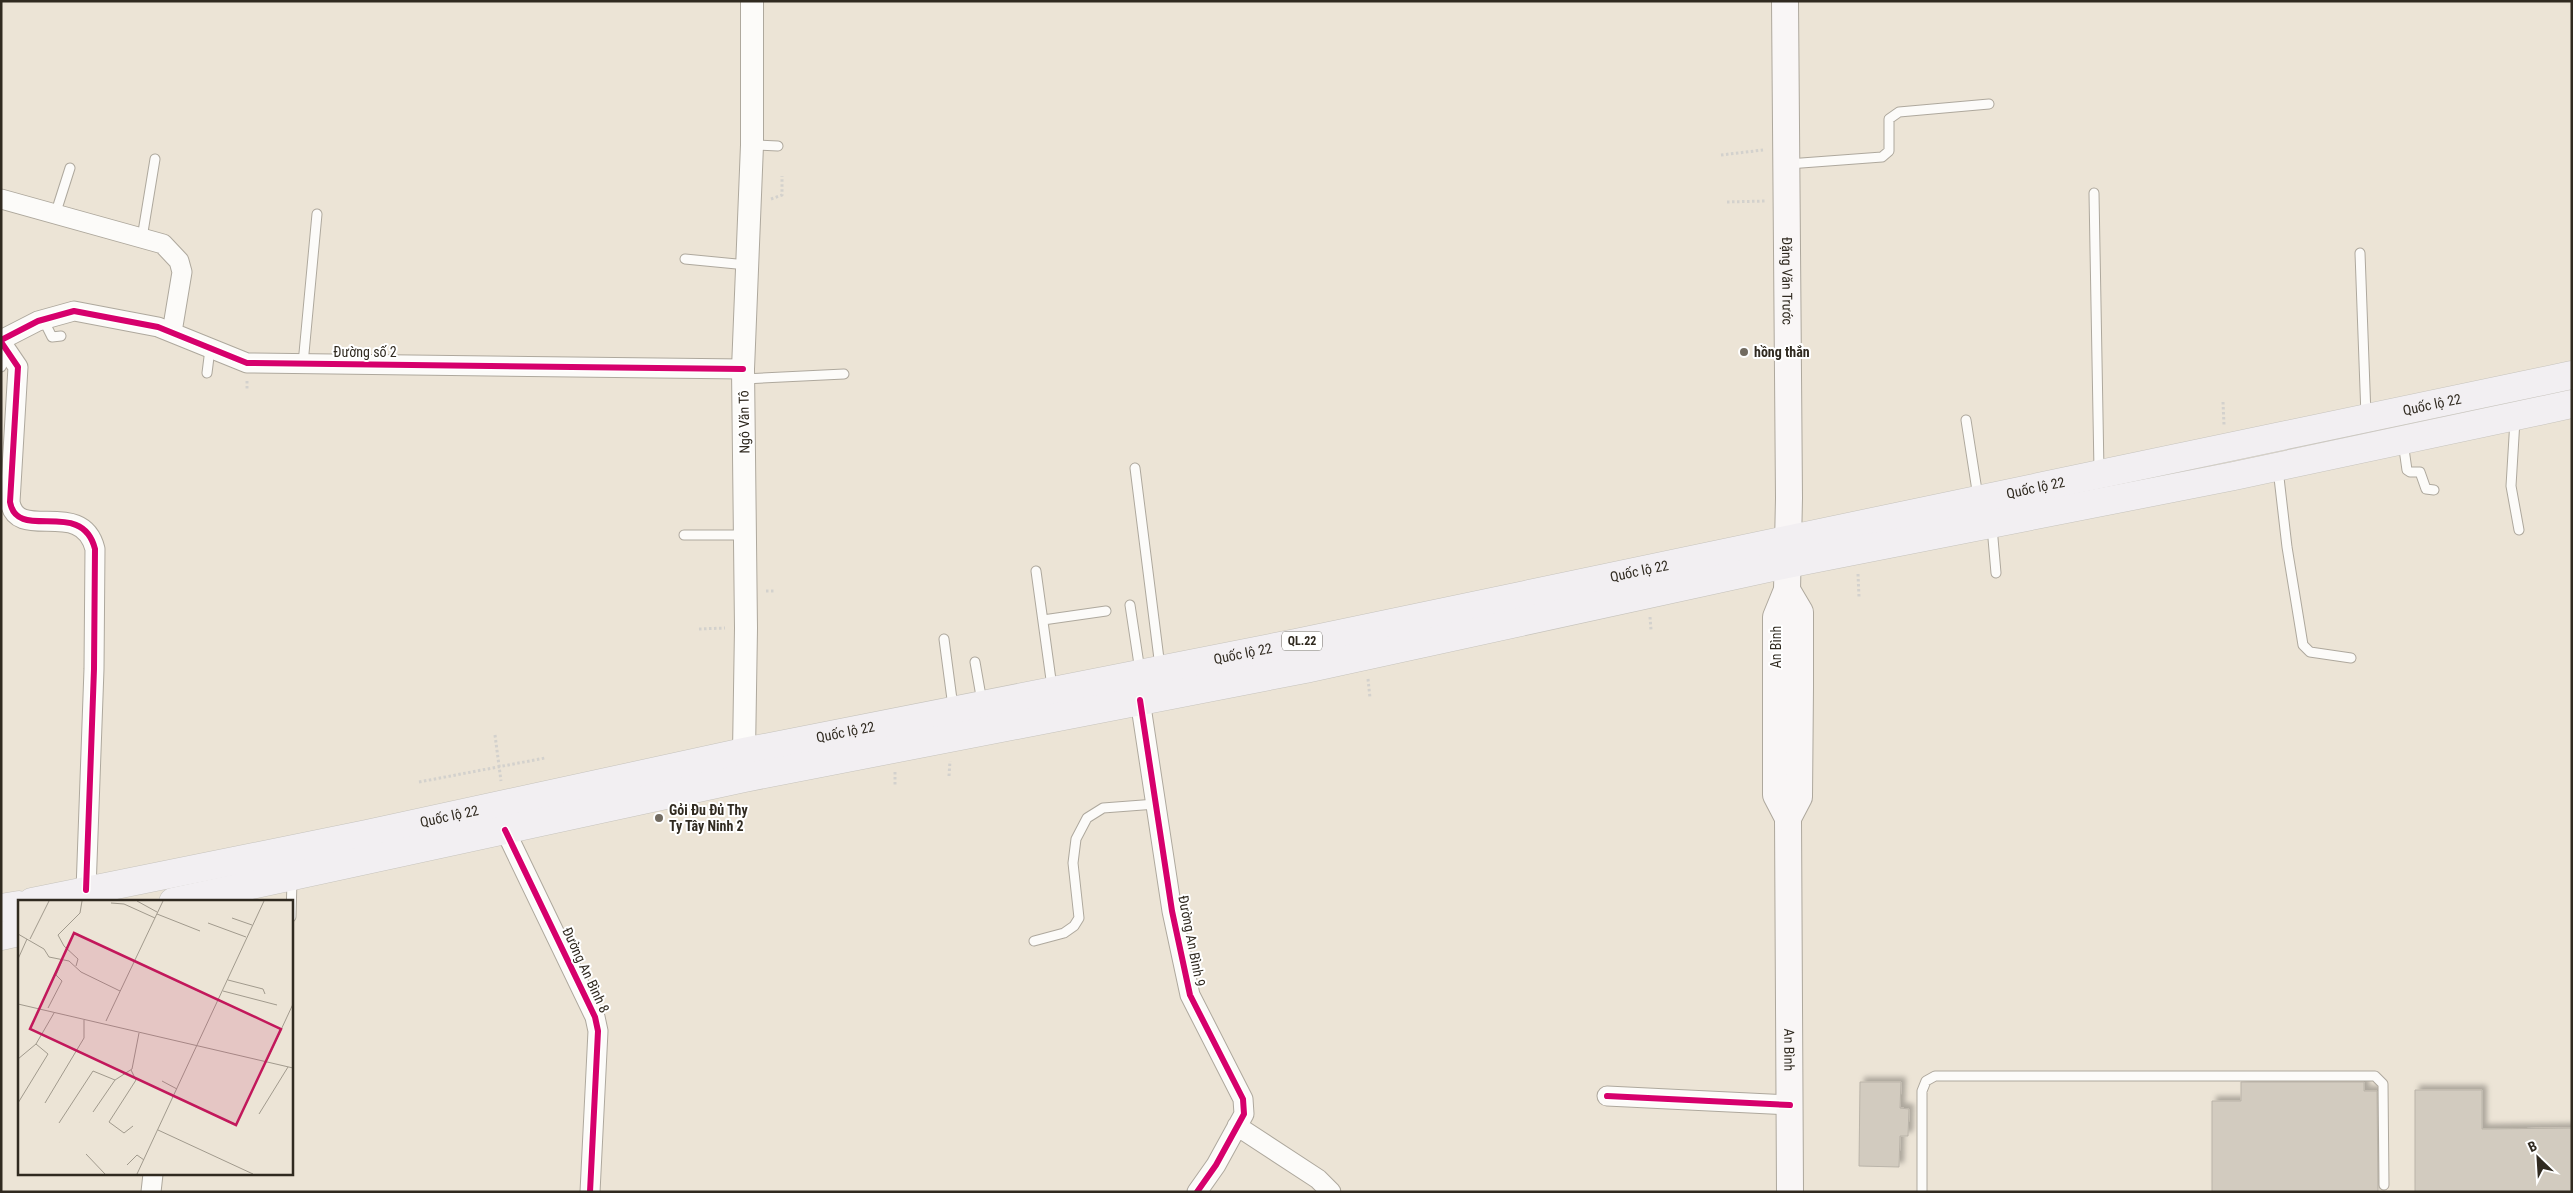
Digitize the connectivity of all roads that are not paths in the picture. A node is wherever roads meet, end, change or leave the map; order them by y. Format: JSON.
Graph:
{"nodes":[{"id":1,"x":752,"y":1,"type":"edge"},
{"id":2,"x":1785,"y":1,"type":"edge"},
{"id":3,"x":1990,"y":104,"type":"dead end"},
{"id":4,"x":752,"y":145,"type":"junction"},
{"id":5,"x":778,"y":146,"type":"dead end"},
{"id":6,"x":1786,"y":156,"type":"junction"},
{"id":7,"x":154,"y":159,"type":"dead end"},
{"id":8,"x":70,"y":168,"type":"dead end"},
{"id":9,"x":2094,"y":193,"type":"dead end"},
{"id":10,"x":1,"y":199,"type":"edge"},
{"id":11,"x":317,"y":214,"type":"dead end"},
{"id":12,"x":55,"y":215,"type":"junction"},
{"id":13,"x":142,"y":238,"type":"junction"},
{"id":14,"x":2360,"y":253,"type":"dead end"},
{"id":15,"x":686,"y":259,"type":"dead end"},
{"id":16,"x":747,"y":265,"type":"junction"},
{"id":17,"x":43,"y":319,"type":"junction"},
{"id":18,"x":172,"y":332,"type":"junction"},
{"id":19,"x":61,"y":336,"type":"dead end"},
{"id":20,"x":210,"y":349,"type":"junction"},
{"id":21,"x":3,"y":350,"type":"edge"},
{"id":22,"x":303,"y":364,"type":"junction"},
{"id":23,"x":207,"y":373,"type":"dead end"},
{"id":24,"x":743,"y":374,"type":"junction"},
{"id":25,"x":844,"y":374,"type":"dead end"},
{"id":26,"x":2572,"y":375,"type":"edge"},
{"id":27,"x":2572,"y":404,"type":"edge"},
{"id":28,"x":2515,"y":415,"type":"junction"},
{"id":29,"x":2366,"y":418,"type":"junction"},
{"id":30,"x":1966,"y":420,"type":"dead end"},
{"id":31,"x":2403,"y":439,"type":"junction"},
{"id":32,"x":2278,"y":466,"type":"junction"},
{"id":33,"x":1135,"y":468,"type":"dead end"},
{"id":34,"x":2099,"y":474,"type":"junction"},
{"id":35,"x":2434,"y":490,"type":"dead end"},
{"id":36,"x":1978,"y":500,"type":"junction"},
{"id":37,"x":1992,"y":524,"type":"junction"},
{"id":38,"x":2519,"y":530,"type":"dead end"},
{"id":39,"x":684,"y":535,"type":"dead end"},
{"id":40,"x":745,"y":535,"type":"junction"},
{"id":41,"x":1787,"y":564,"type":"junction"},
{"id":42,"x":1036,"y":572,"type":"dead end"},
{"id":43,"x":1996,"y":573,"type":"dead end"},
{"id":44,"x":1130,"y":605,"type":"dead end"},
{"id":45,"x":1106,"y":611,"type":"dead end"},
{"id":46,"x":1043,"y":620,"type":"junction"},
{"id":47,"x":944,"y":639,"type":"dead end"},
{"id":48,"x":2351,"y":658,"type":"dead end"},
{"id":49,"x":975,"y":662,"type":"dead end"},
{"id":50,"x":1150,"y":671,"type":"junction"},
{"id":51,"x":1053,"y":690,"type":"junction"},
{"id":52,"x":1140,"y":700,"type":"junction"},
{"id":53,"x":983,"y":704,"type":"junction"},
{"id":54,"x":954,"y":710,"type":"junction"},
{"id":55,"x":744,"y":752,"type":"junction"},
{"id":56,"x":1156,"y":804,"type":"junction"},
{"id":57,"x":504,"y":817,"type":"junction"},
{"id":58,"x":292,"y":875,"type":"junction"},
{"id":59,"x":87,"y":896,"type":"edge"},
{"id":60,"x":209,"y":898,"type":"edge"},
{"id":61,"x":50,"y":900,"type":"edge"},
{"id":62,"x":190,"y":900,"type":"edge"},
{"id":63,"x":291,"y":900,"type":"edge"},
{"id":64,"x":18,"y":904,"type":"edge"},
{"id":65,"x":1,"y":908,"type":"edge"},
{"id":66,"x":18,"y":932,"type":"edge"},
{"id":67,"x":1,"y":936,"type":"edge"},
{"id":68,"x":1034,"y":940,"type":"dead end"},
{"id":69,"x":1607,"y":1096,"type":"dead end"},
{"id":70,"x":1790,"y":1105,"type":"junction"},
{"id":71,"x":1237,"y":1126,"type":"junction"},
{"id":72,"x":153,"y":1176,"type":"edge"},
{"id":73,"x":2384,"y":1185,"type":"dead end"},
{"id":74,"x":151,"y":1192,"type":"edge"},
{"id":75,"x":590,"y":1192,"type":"edge"},
{"id":76,"x":1197,"y":1192,"type":"edge"},
{"id":77,"x":1331,"y":1192,"type":"edge"},
{"id":78,"x":1790,"y":1192,"type":"edge"},
{"id":79,"x":1922,"y":1192,"type":"edge"}],
"edges":[{"from":1,"to":4,"type":"street","name":"Ngô Văn Tô"},
{"from":2,"to":6,"type":"main road","name":"Đặng Văn Trước"},
{"from":3,"to":6,"type":"lane"},
{"from":4,"to":5,"type":"lane"},
{"from":4,"to":16,"type":"street","name":"Ngô Văn Tô"},
{"from":6,"to":41,"type":"main road","name":"Đặng Văn Trước"},
{"from":7,"to":13,"type":"lane"},
{"from":8,"to":12,"type":"lane"},
{"from":9,"to":34,"type":"lane"},
{"from":10,"to":12,"type":"street"},
{"from":11,"to":22,"type":"lane"},
{"from":12,"to":13,"type":"street"},
{"from":13,"to":18,"type":"street"},
{"from":14,"to":29,"type":"lane"},
{"from":15,"to":16,"type":"lane"},
{"from":16,"to":24,"type":"street","name":"Ngô Văn Tô"},
{"from":17,"to":18,"type":"street","name":"Đường số 2"},
{"from":17,"to":19,"type":"lane"},
{"from":17,"to":21,"type":"street","name":"Đường số 2"},
{"from":18,"to":20,"type":"street","name":"Đường số 2"},
{"from":20,"to":22,"type":"street","name":"Đường số 2"},
{"from":20,"to":23,"type":"lane"},
{"from":21,"to":59,"type":"street"},
{"from":22,"to":24,"type":"street","name":"Đường số 2"},
{"from":24,"to":25,"type":"lane"},
{"from":24,"to":40,"type":"street","name":"Ngô Văn Tô"},
{"from":26,"to":29,"type":"highway","name":"Quốc lộ 22","number":"QL.22"},
{"from":27,"to":28,"type":"highway","name":"Quốc lộ 22","number":"QL.22"},
{"from":28,"to":31,"type":"highway","name":"Quốc lộ 22","number":"QL.22"},
{"from":28,"to":38,"type":"lane"},
{"from":29,"to":34,"type":"highway","name":"Quốc lộ 22","number":"QL.22"},
{"from":30,"to":36,"type":"lane"},
{"from":31,"to":32,"type":"highway","name":"Quốc lộ 22","number":"QL.22"},
{"from":31,"to":35,"type":"lane"},
{"from":32,"to":37,"type":"highway","name":"Quốc lộ 22","number":"QL.22"},
{"from":32,"to":48,"type":"lane"},
{"from":33,"to":50,"type":"lane"},
{"from":34,"to":36,"type":"highway","name":"Quốc lộ 22","number":"QL.22"},
{"from":36,"to":41,"type":"highway","name":"Quốc lộ 22","number":"QL.22"},
{"from":37,"to":41,"type":"highway","name":"Quốc lộ 22","number":"QL.22"},
{"from":37,"to":43,"type":"lane"},
{"from":39,"to":40,"type":"lane"},
{"from":40,"to":55,"type":"street","name":"Ngô Văn Tô"},
{"from":41,"to":50,"type":"highway","name":"Quốc lộ 22","number":"QL.22"},
{"from":41,"to":52,"type":"highway","name":"Quốc lộ 22","number":"QL.22"},
{"from":41,"to":70,"type":"main road","name":"An Bình"},
{"from":42,"to":46,"type":"lane"},
{"from":44,"to":50,"type":"lane"},
{"from":45,"to":46,"type":"lane"},
{"from":46,"to":51,"type":"lane"},
{"from":47,"to":54,"type":"lane"},
{"from":49,"to":53,"type":"lane"},
{"from":50,"to":51,"type":"highway","name":"Quốc lộ 22","number":"QL.22"},
{"from":51,"to":53,"type":"highway","name":"Quốc lộ 22","number":"QL.22"},
{"from":52,"to":56,"type":"street","name":"Đường An Bình 9"},
{"from":52,"to":57,"type":"highway","name":"Quốc lộ 22","number":"QL.22"},
{"from":53,"to":54,"type":"highway","name":"Quốc lộ 22","number":"QL.22"},
{"from":54,"to":55,"type":"highway","name":"Quốc lộ 22","number":"QL.22"},
{"from":55,"to":57,"type":"highway","name":"Quốc lộ 22","number":"QL.22"},
{"from":56,"to":68,"type":"lane"},
{"from":56,"to":71,"type":"street","name":"Đường An Bình 9"},
{"from":57,"to":58,"type":"highway","name":"Quốc lộ 22","number":"QL.22"},
{"from":57,"to":59,"type":"highway","name":"Quốc lộ 22","number":"QL.22"},
{"from":57,"to":75,"type":"street","name":"Đường An Bình 8"},
{"from":58,"to":60,"type":"highway","name":"Quốc lộ 22","number":"QL.22"},
{"from":58,"to":63,"type":"lane"},
{"from":59,"to":61,"type":"highway","name":"Quốc lộ 22","number":"QL.22"},
{"from":60,"to":62,"type":"highway","name":"Quốc lộ 22","number":"QL.22"},
{"from":64,"to":65,"type":"highway"},
{"from":66,"to":67,"type":"highway"},
{"from":69,"to":70,"type":"street"},
{"from":70,"to":78,"type":"main road","name":"An Bình"},
{"from":71,"to":76,"type":"street","name":"Đường An Bình 9"},
{"from":71,"to":77,"type":"street"},
{"from":72,"to":74,"type":"street"},
{"from":73,"to":79,"type":"lane"}]}
